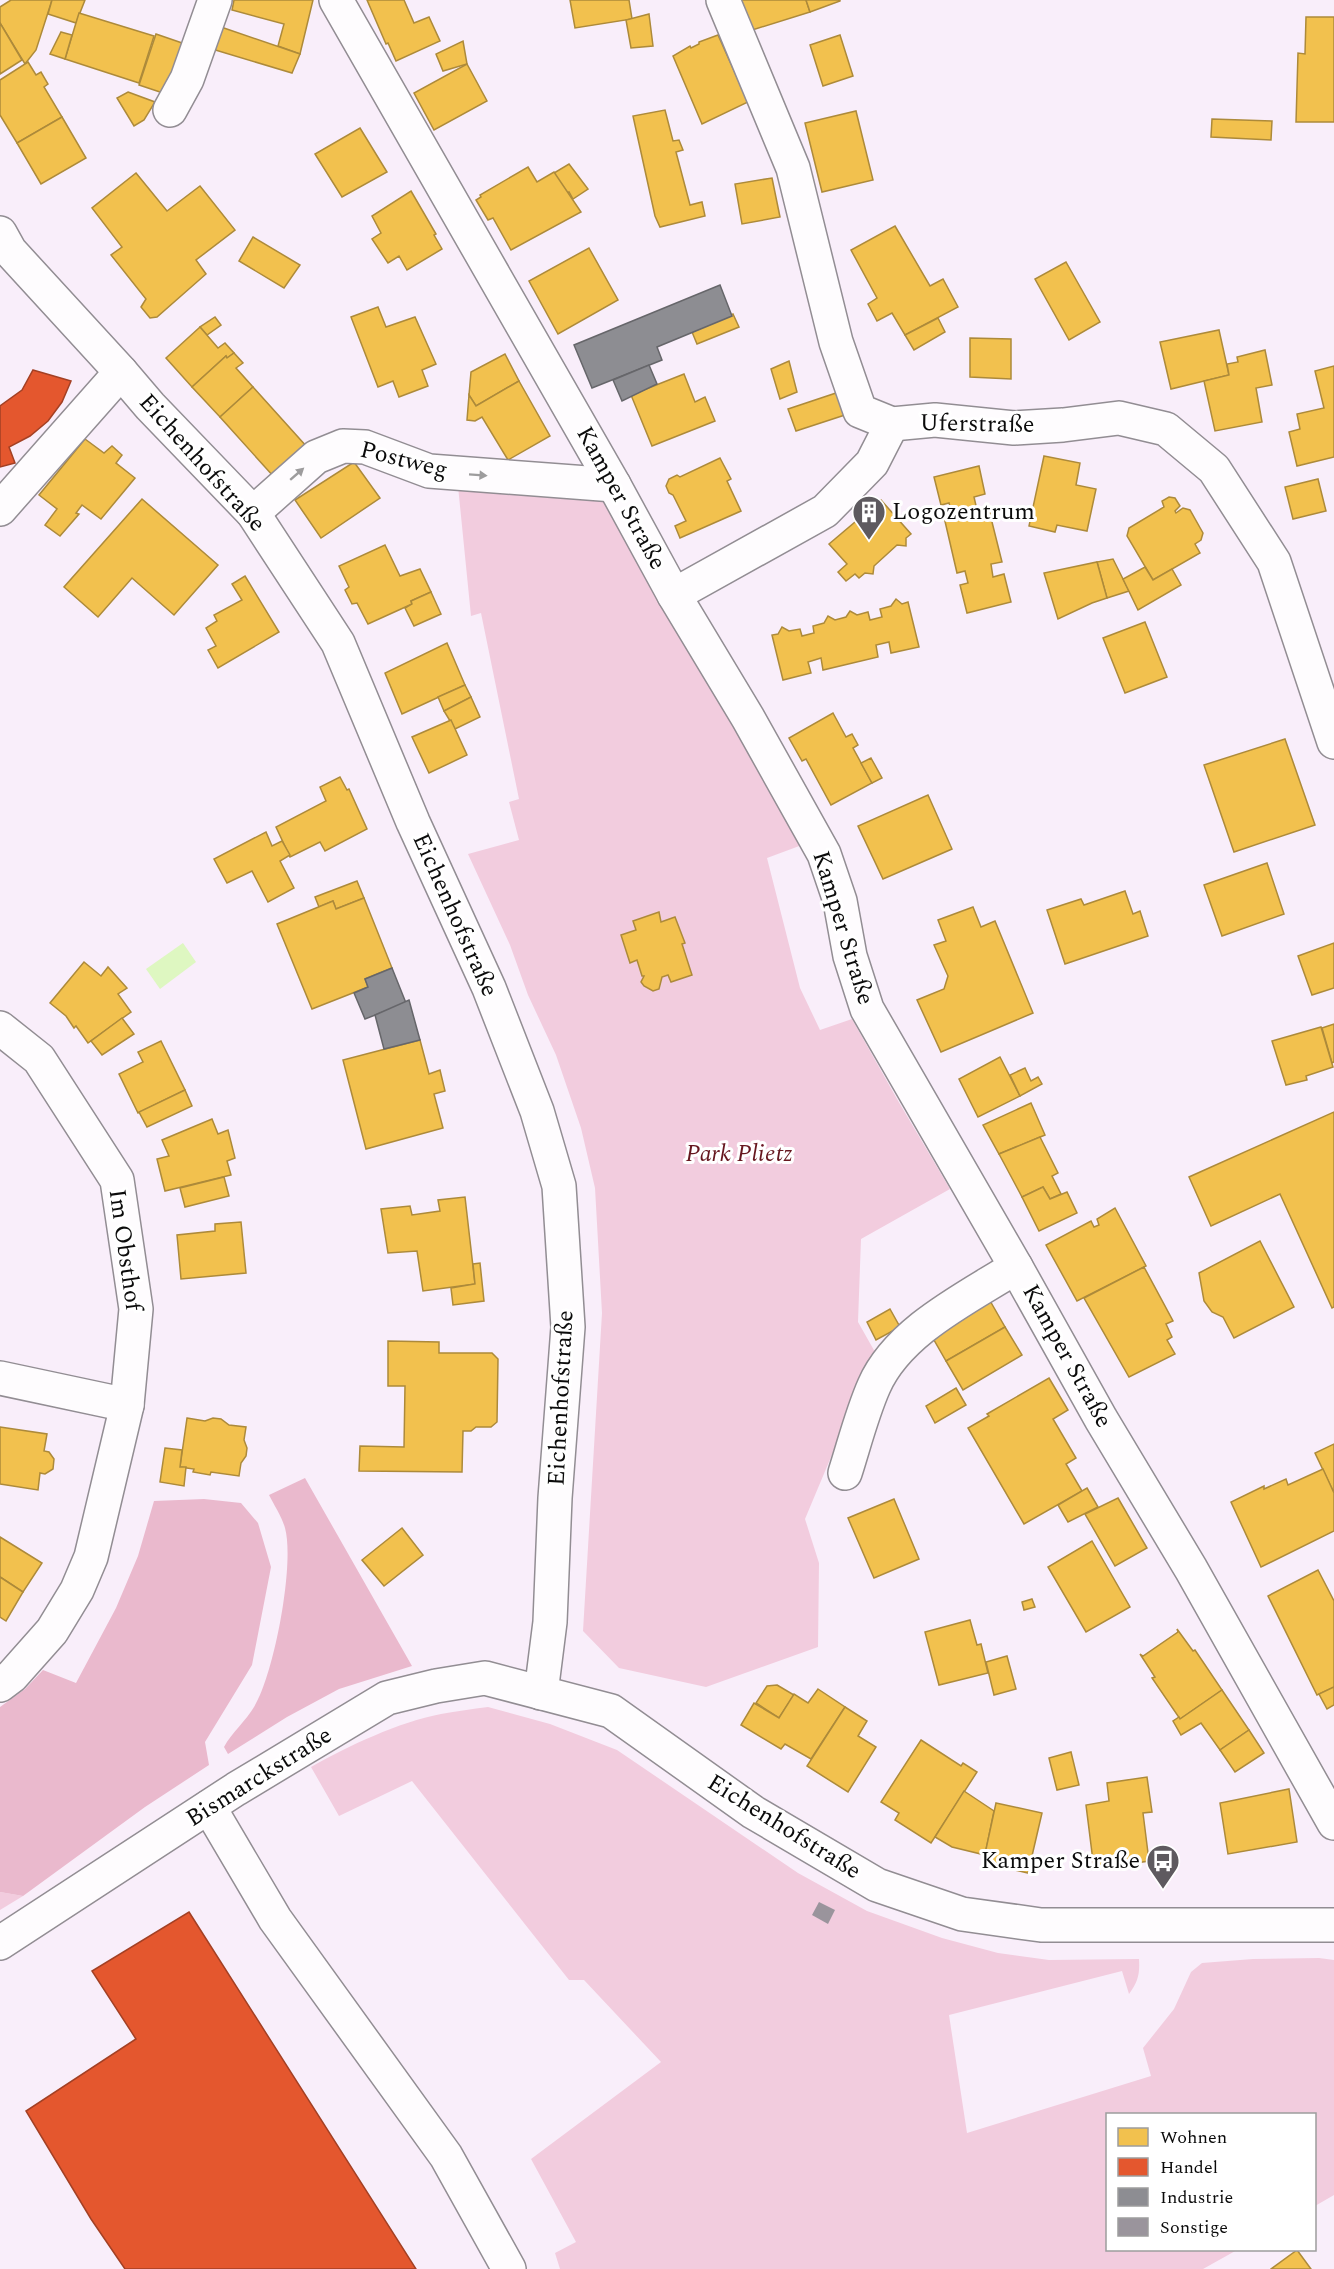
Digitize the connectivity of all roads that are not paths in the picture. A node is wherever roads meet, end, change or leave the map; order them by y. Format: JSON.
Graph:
{"nodes":[{"id":1,"x":215,"y":0,"type":"edge"},
{"id":2,"x":336,"y":0,"type":"edge"},
{"id":3,"x":723,"y":0,"type":"edge"},
{"id":4,"x":170,"y":110,"type":"dead end"},
{"id":5,"x":0,"y":233,"type":"edge"},
{"id":6,"x":122,"y":372,"type":"junction"},
{"id":7,"x":892,"y":424,"type":"junction"},
{"id":8,"x":615,"y":485,"type":"junction"},
{"id":9,"x":0,"y":509,"type":"edge"},
{"id":10,"x":253,"y":513,"type":"junction"},
{"id":11,"x":674,"y":595,"type":"junction"},
{"id":12,"x":1334,"y":742,"type":"edge"},
{"id":13,"x":0,"y":1028,"type":"edge"},
{"id":14,"x":1016,"y":1267,"type":"junction"},
{"id":15,"x":0,"y":1378,"type":"edge"},
{"id":16,"x":127,"y":1405,"type":"junction"},
{"id":17,"x":845,"y":1473,"type":"dead end"},
{"id":18,"x":0,"y":1685,"type":"edge"},
{"id":19,"x":541,"y":1693,"type":"junction"},
{"id":20,"x":209,"y":1807,"type":"junction"},
{"id":21,"x":1334,"y":1823,"type":"edge"},
{"id":22,"x":1334,"y":1925,"type":"edge"},
{"id":23,"x":0,"y":1943,"type":"edge"},
{"id":24,"x":509,"y":2269,"type":"edge"}],
"edges":[{"from":1,"to":4,"type":"street"},
{"from":2,"to":8,"type":"street","name":"Kamper Straße"},
{"from":3,"to":7,"type":"street","name":"Uferstraße"},
{"from":5,"to":6,"type":"street","name":"Eichenhofstraße"},
{"from":6,"to":9,"type":"street","name":"Eichenhofstraße"},
{"from":6,"to":10,"type":"street","name":"Eichenhofstraße"},
{"from":7,"to":11,"type":"street"},
{"from":7,"to":12,"type":"street","name":"Uferstraße"},
{"from":10,"to":8,"type":"street","name":"Postweg","one_way":true},
{"from":8,"to":11,"type":"street","name":"Kamper Straße"},
{"from":10,"to":19,"type":"street","name":"Eichenhofstraße"},
{"from":11,"to":14,"type":"street","name":"Kamper Straße"},
{"from":13,"to":16,"type":"street","name":"Im Obsthof"},
{"from":14,"to":17,"type":"street"},
{"from":14,"to":21,"type":"street","name":"Kamper Straße"},
{"from":15,"to":16,"type":"street"},
{"from":16,"to":18,"type":"street","name":"Im Obsthof"},
{"from":19,"to":20,"type":"street","name":"Bismarckstraße"},
{"from":19,"to":22,"type":"street","name":"Eichenhofstraße"},
{"from":20,"to":23,"type":"street","name":"Bismarckstraße"},
{"from":20,"to":24,"type":"street"}]}
